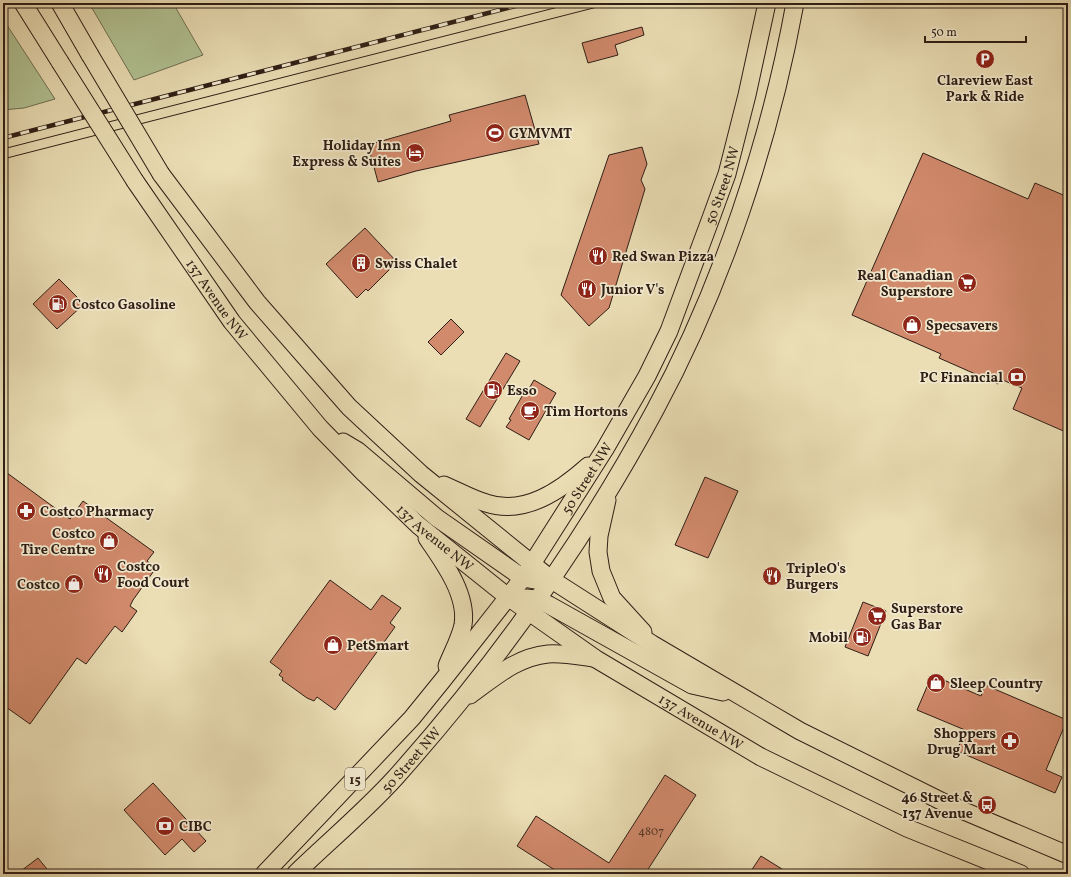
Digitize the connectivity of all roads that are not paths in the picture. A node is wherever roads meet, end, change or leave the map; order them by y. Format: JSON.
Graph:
{"nodes":[{"id":1,"x":23,"y":3,"type":"edge"},
{"id":2,"x":60,"y":3,"type":"edge"},
{"id":3,"x":767,"y":3,"type":"edge"},
{"id":4,"x":793,"y":11,"type":"edge"},
{"id":5,"x":320,"y":428,"type":"junction"},
{"id":6,"x":605,"y":449,"type":"junction"},
{"id":7,"x":421,"y":474,"type":"junction"},
{"id":8,"x":610,"y":487,"type":"junction"},
{"id":9,"x":418,"y":525,"type":"junction"},
{"id":10,"x":528,"y":571,"type":"junction"},
{"id":11,"x":552,"y":580,"type":"junction"},
{"id":12,"x":508,"y":597,"type":"junction"},
{"id":13,"x":532,"y":605,"type":"junction"},
{"id":14,"x":652,"y":644,"type":"junction"},
{"id":15,"x":596,"y":659,"type":"junction"},
{"id":16,"x":442,"y":681,"type":"junction"},
{"id":17,"x":738,"y":695,"type":"junction"},
{"id":18,"x":456,"y":706,"type":"junction"},
{"id":19,"x":1068,"y":855,"type":"edge"},
{"id":20,"x":264,"y":874,"type":"edge"},
{"id":21,"x":295,"y":874,"type":"edge"},
{"id":22,"x":1021,"y":874,"type":"edge"}],
"edges":[{"from":1,"to":5,"type":"main road","name":"137 Avenue NW","bridge":true},
{"from":2,"to":7,"type":"main road","name":"137 Avenue NW","bridge":true},
{"from":3,"to":6,"type":"main road","name":"50 Street NW"},
{"from":4,"to":8,"type":"main road","name":"50 Street NW"},
{"from":5,"to":9,"type":"main road","name":"137 Avenue NW"},
{"from":5,"to":10,"type":"main road"},
{"from":6,"to":7,"type":"main road"},
{"from":6,"to":10,"type":"main road","name":"50 Street NW"},
{"from":7,"to":10,"type":"main road","name":"137 Avenue NW"},
{"from":8,"to":11,"type":"main road","name":"50 Street NW"},
{"from":8,"to":14,"type":"main road"},
{"from":9,"to":12,"type":"main road","name":"137 Avenue NW"},
{"from":9,"to":16,"type":"main road"},
{"from":10,"to":11,"type":"main road"},
{"from":10,"to":12,"type":"main road","name":"50 Street NW"},
{"from":11,"to":13,"type":"main road","name":"50 Street NW"},
{"from":11,"to":14,"type":"main road"},
{"from":12,"to":13,"type":"main road"},
{"from":12,"to":16,"type":"main road","name":"50 Street NW"},
{"from":13,"to":15,"type":"main road","name":"137 Avenue NW"},
{"from":13,"to":17,"type":"main road"},
{"from":13,"to":18,"type":"main road","name":"50 Street NW"},
{"from":14,"to":17,"type":"main road"},
{"from":15,"to":18,"type":"main road"},
{"from":15,"to":22,"type":"main road","name":"137 Avenue NW"},
{"from":16,"to":20,"type":"main road","name":"50 Street NW","number":"15"},
{"from":17,"to":19,"type":"main road"},
{"from":18,"to":21,"type":"main road","name":"50 Street NW","number":"15"}]}
